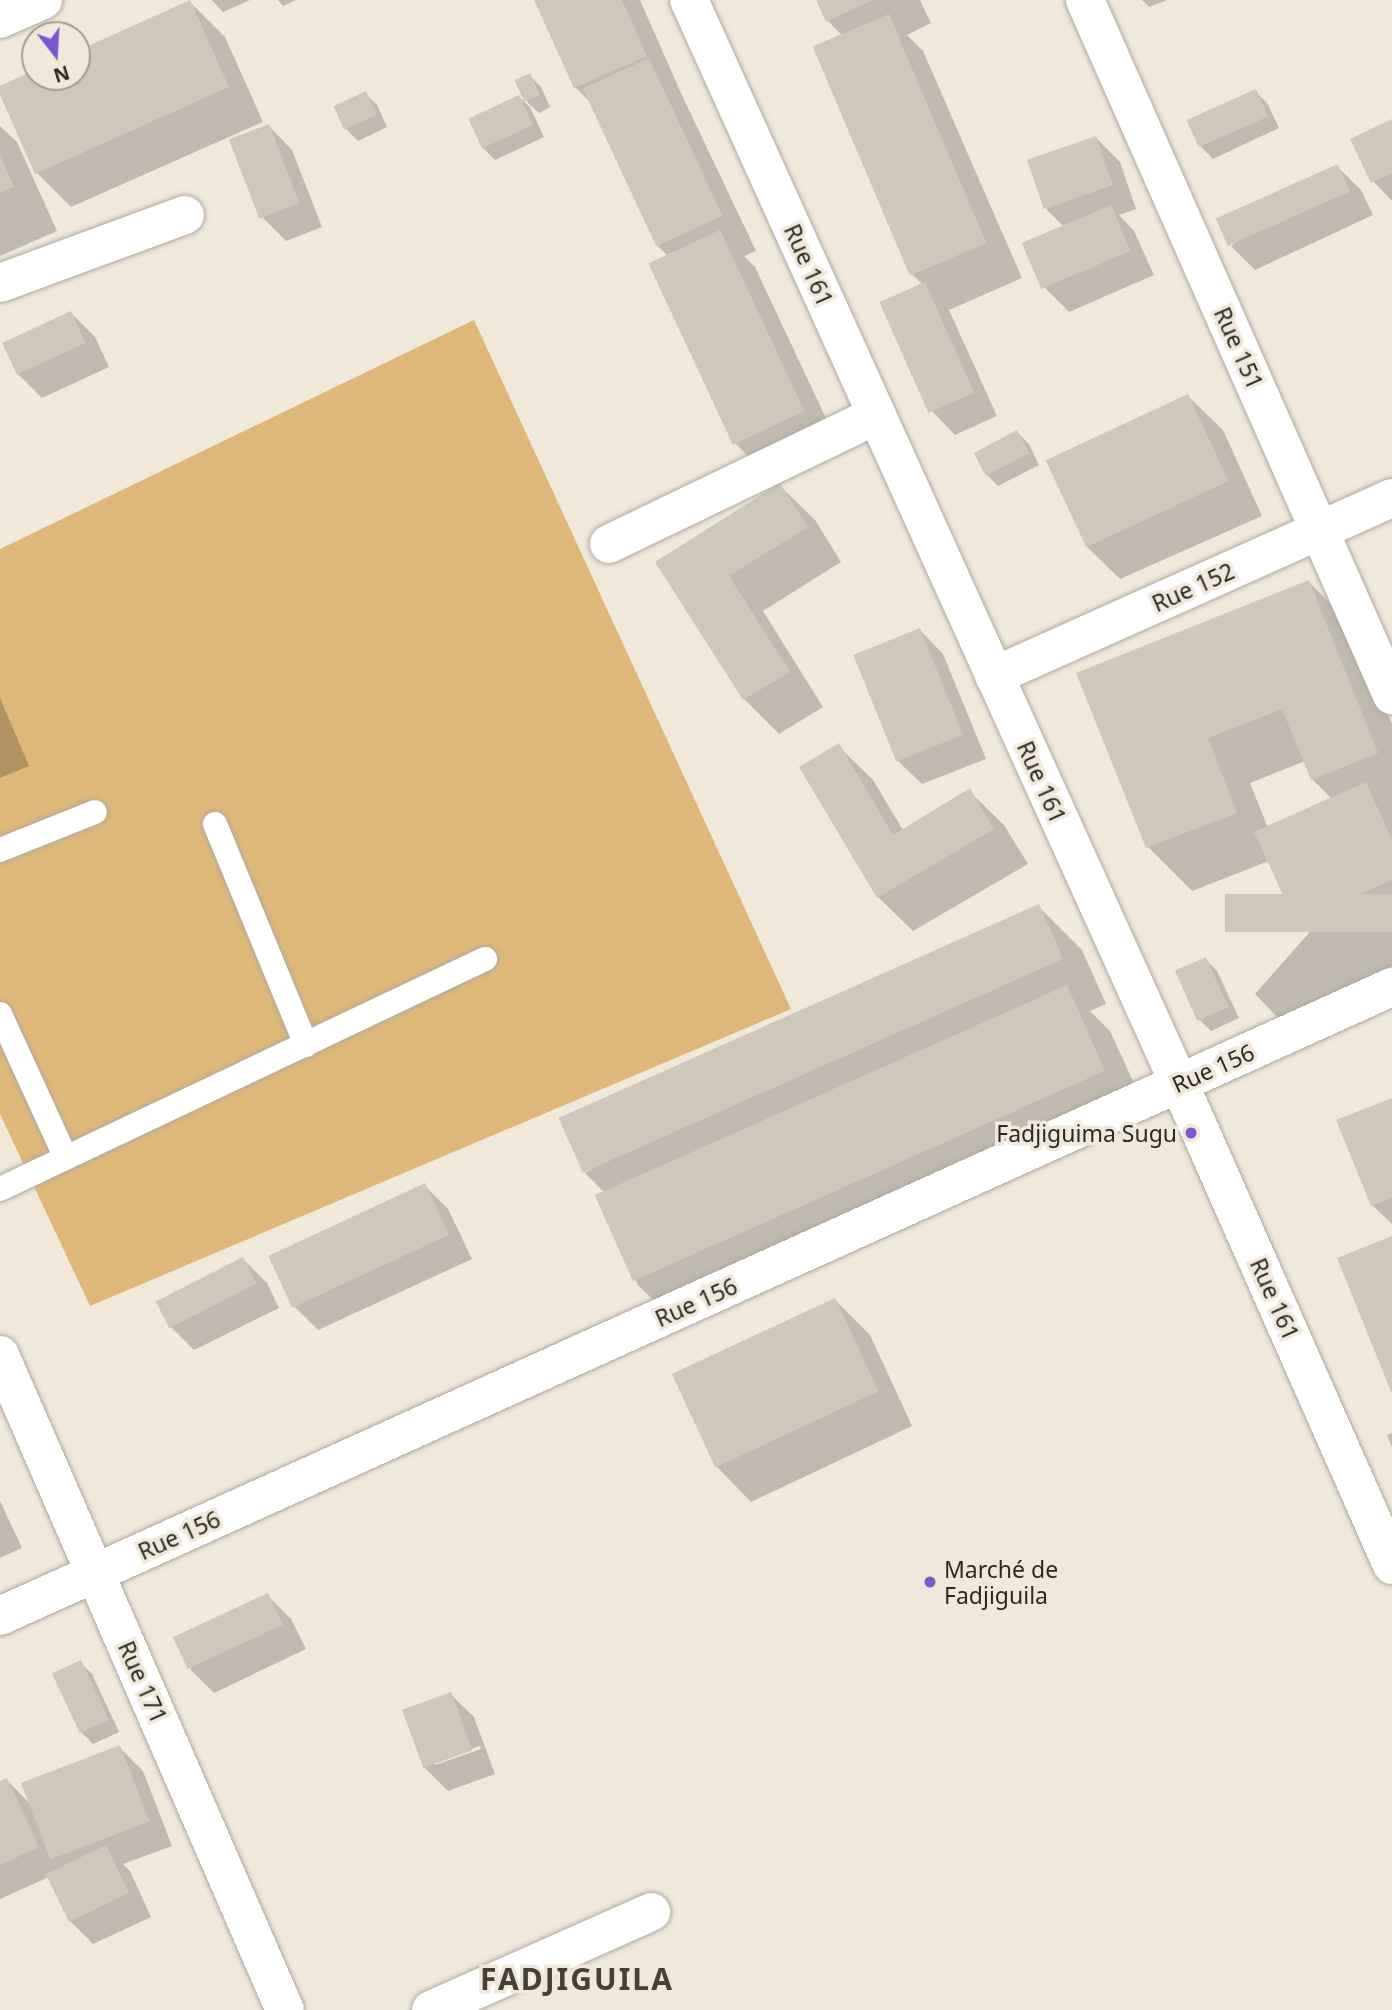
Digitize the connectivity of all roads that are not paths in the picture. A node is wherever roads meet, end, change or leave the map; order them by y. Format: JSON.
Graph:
{"nodes":[{"id":1,"x":43,"y":0,"type":"edge"},
{"id":2,"x":688,"y":0,"type":"edge"},
{"id":3,"x":1085,"y":0,"type":"edge"},
{"id":4,"x":0,"y":19,"type":"edge"},
{"id":5,"x":185,"y":215,"type":"dead end"},
{"id":6,"x":0,"y":283,"type":"edge"},
{"id":7,"x":877,"y":415,"type":"junction"},
{"id":8,"x":1392,"y":498,"type":"edge"},
{"id":9,"x":1320,"y":530,"type":"junction"},
{"id":10,"x":609,"y":544,"type":"dead end"},
{"id":11,"x":994,"y":676,"type":"junction"},
{"id":12,"x":1392,"y":695,"type":"edge"},
{"id":13,"x":95,"y":812,"type":"dead end"},
{"id":14,"x":215,"y":824,"type":"dead end"},
{"id":15,"x":0,"y":850,"type":"edge"},
{"id":16,"x":485,"y":959,"type":"dead end"},
{"id":17,"x":1392,"y":987,"type":"edge"},
{"id":18,"x":0,"y":1014,"type":"edge"},
{"id":19,"x":306,"y":1045,"type":"junction"},
{"id":20,"x":1180,"y":1083,"type":"junction"},
{"id":21,"x":66,"y":1158,"type":"junction"},
{"id":22,"x":0,"y":1189,"type":"edge"},
{"id":23,"x":0,"y":1354,"type":"edge"},
{"id":24,"x":1392,"y":1565,"type":"edge"},
{"id":25,"x":95,"y":1573,"type":"junction"},
{"id":26,"x":0,"y":1616,"type":"edge"},
{"id":27,"x":651,"y":1912,"type":"dead end"},
{"id":28,"x":285,"y":2010,"type":"edge"},
{"id":29,"x":431,"y":2010,"type":"edge"}],
"edges":[{"from":1,"to":4,"type":"street"},
{"from":2,"to":7,"type":"street","name":"Rue 161"},
{"from":3,"to":9,"type":"street","name":"Rue 151"},
{"from":5,"to":6,"type":"street"},
{"from":7,"to":10,"type":"street"},
{"from":7,"to":11,"type":"street","name":"Rue 161"},
{"from":8,"to":9,"type":"street","name":"Rue 152"},
{"from":9,"to":11,"type":"street","name":"Rue 152"},
{"from":9,"to":12,"type":"street","name":"Rue 151"},
{"from":11,"to":20,"type":"street","name":"Rue 161"},
{"from":13,"to":15,"type":"lane"},
{"from":14,"to":19,"type":"lane"},
{"from":16,"to":19,"type":"lane"},
{"from":17,"to":20,"type":"street","name":"Rue 156"},
{"from":18,"to":21,"type":"lane"},
{"from":19,"to":21,"type":"lane"},
{"from":20,"to":24,"type":"street","name":"Rue 161"},
{"from":20,"to":25,"type":"street","name":"Rue 156"},
{"from":21,"to":22,"type":"lane"},
{"from":23,"to":25,"type":"street","name":"Rue 171"},
{"from":25,"to":26,"type":"street","name":"Rue 156"},
{"from":25,"to":28,"type":"street","name":"Rue 171"},
{"from":27,"to":29,"type":"street"}]}
